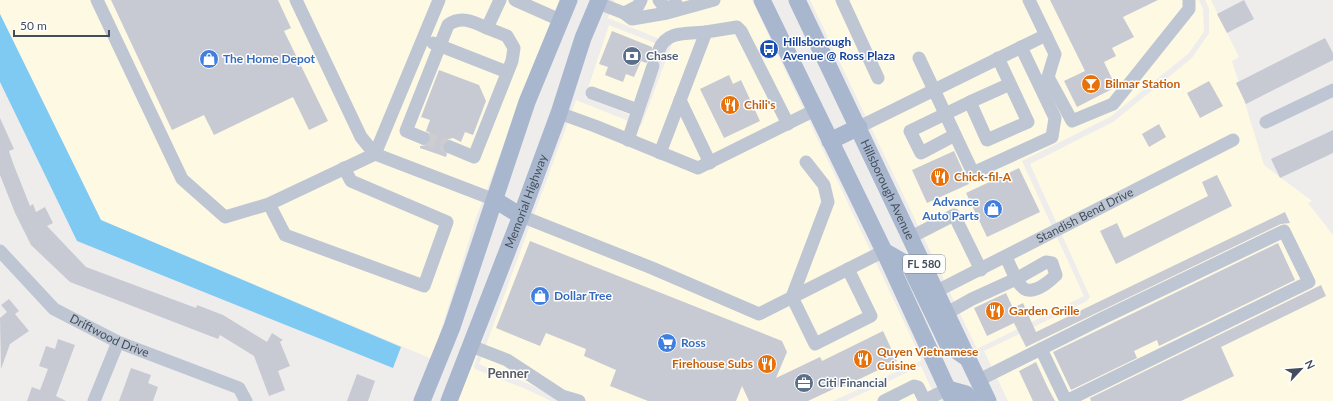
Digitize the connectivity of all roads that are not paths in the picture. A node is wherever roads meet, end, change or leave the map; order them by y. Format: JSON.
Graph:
{"nodes":[{"id":1,"x":97,"y":0,"type":"edge"},
{"id":2,"x":296,"y":0,"type":"edge"},
{"id":3,"x":439,"y":0,"type":"edge"},
{"id":4,"x":500,"y":0,"type":"edge"},
{"id":5,"x":515,"y":0,"type":"edge"},
{"id":6,"x":569,"y":0,"type":"edge"},
{"id":7,"x":641,"y":0,"type":"edge"},
{"id":8,"x":659,"y":0,"type":"edge"},
{"id":9,"x":714,"y":0,"type":"edge"},
{"id":10,"x":762,"y":0,"type":"edge"},
{"id":11,"x":797,"y":0,"type":"edge"},
{"id":12,"x":842,"y":0,"type":"edge"},
{"id":13,"x":1029,"y":0,"type":"edge"},
{"id":14,"x":1189,"y":0,"type":"edge"},
{"id":15,"x":598,"y":1,"type":"edge"},
{"id":16,"x":540,"y":5,"type":"edge"},
{"id":17,"x":624,"y":13,"type":"junction"},
{"id":18,"x":560,"y":20,"type":"junction"},
{"id":19,"x":487,"y":28,"type":"junction"},
{"id":20,"x":706,"y":32,"type":"junction"},
{"id":21,"x":1046,"y":34,"type":"junction"},
{"id":22,"x":424,"y":39,"type":"junction"},
{"id":23,"x":440,"y":46,"type":"junction"},
{"id":24,"x":1021,"y":47,"type":"junction"},
{"id":25,"x":659,"y":50,"type":"dead end"},
{"id":26,"x":918,"y":58,"type":"dead end"},
{"id":27,"x":998,"y":58,"type":"junction"},
{"id":28,"x":653,"y":66,"type":"dead end"},
{"id":29,"x":508,"y":72,"type":"junction"},
{"id":30,"x":878,"y":78,"type":"dead end"},
{"id":31,"x":1010,"y":84,"type":"junction"},
{"id":32,"x":934,"y":89,"type":"junction"},
{"id":33,"x":1333,"y":90,"type":"edge"},
{"id":34,"x":592,"y":93,"type":"dead end"},
{"id":35,"x":680,"y":100,"type":"junction"},
{"id":36,"x":970,"y":102,"type":"junction"},
{"id":37,"x":638,"y":110,"type":"junction"},
{"id":38,"x":815,"y":110,"type":"junction"},
{"id":39,"x":559,"y":113,"type":"junction"},
{"id":40,"x":945,"y":114,"type":"junction"},
{"id":41,"x":1266,"y":122,"type":"dead end"},
{"id":42,"x":788,"y":124,"type":"junction"},
{"id":43,"x":859,"y":127,"type":"junction"},
{"id":44,"x":955,"y":135,"type":"junction"},
{"id":45,"x":423,"y":138,"type":"tunnel mouth"},
{"id":46,"x":628,"y":140,"type":"junction"},
{"id":47,"x":1233,"y":140,"type":"dead end"},
{"id":48,"x":830,"y":141,"type":"junction"},
{"id":49,"x":450,"y":147,"type":"tunnel mouth"},
{"id":50,"x":660,"y":153,"type":"junction"},
{"id":51,"x":375,"y":154,"type":"junction"},
{"id":52,"x":710,"y":162,"type":"junction"},
{"id":53,"x":806,"y":162,"type":"dead end"},
{"id":54,"x":344,"y":168,"type":"junction"},
{"id":55,"x":495,"y":200,"type":"junction"},
{"id":56,"x":269,"y":204,"type":"junction"},
{"id":57,"x":521,"y":216,"type":"junction"},
{"id":58,"x":911,"y":237,"type":"junction"},
{"id":59,"x":884,"y":251,"type":"junction"},
{"id":60,"x":0,"y":252,"type":"edge"},
{"id":61,"x":1006,"y":257,"type":"junction"},
{"id":62,"x":848,"y":269,"type":"junction"},
{"id":63,"x":981,"y":270,"type":"junction"},
{"id":64,"x":937,"y":291,"type":"junction"},
{"id":65,"x":792,"y":297,"type":"junction"},
{"id":66,"x":947,"y":313,"type":"junction"},
{"id":67,"x":118,"y":342,"type":"junction"},
{"id":68,"x":471,"y":346,"type":"junction"},
{"id":69,"x":1041,"y":349,"type":"junction"},
{"id":70,"x":969,"y":360,"type":"junction"},
{"id":71,"x":978,"y":380,"type":"junction"},
{"id":72,"x":950,"y":395,"type":"edge"},
{"id":73,"x":94,"y":401,"type":"edge"},
{"id":74,"x":246,"y":401,"type":"edge"},
{"id":75,"x":422,"y":401,"type":"edge"},
{"id":76,"x":449,"y":401,"type":"edge"},
{"id":77,"x":579,"y":401,"type":"edge"},
{"id":78,"x":884,"y":401,"type":"edge"},
{"id":79,"x":925,"y":401,"type":"edge"},
{"id":80,"x":970,"y":401,"type":"edge"},
{"id":81,"x":988,"y":401,"type":"edge"},
{"id":82,"x":1066,"y":401,"type":"edge"}],
"edges":[{"from":1,"to":56,"type":"street"},
{"from":2,"to":51,"type":"street"},
{"from":3,"to":22,"type":"street"},
{"from":4,"to":19,"type":"street"},
{"from":5,"to":16,"type":"street"},
{"from":6,"to":18,"type":"main road"},
{"from":7,"to":17,"type":"street"},
{"from":8,"to":9,"type":"street"},
{"from":9,"to":17,"type":"street"},
{"from":10,"to":38,"type":"main road","number":"FL 580"},
{"from":11,"to":43,"type":"main road","name":"Hillsborough Avenue","number":"FL 580"},
{"from":12,"to":30,"type":"street"},
{"from":13,"to":21,"type":"street"},
{"from":14,"to":21,"type":"street"},
{"from":15,"to":17,"type":"street"},
{"from":15,"to":39,"type":"main road","name":"Memorial Highway"},
{"from":16,"to":18,"type":"street"},
{"from":18,"to":55,"type":"main road"},
{"from":19,"to":23,"type":"street"},
{"from":19,"to":29,"type":"street"},
{"from":20,"to":25,"type":"street"},
{"from":20,"to":35,"type":"street"},
{"from":20,"to":42,"type":"street"},
{"from":21,"to":24,"type":"street"},
{"from":22,"to":23,"type":"street"},
{"from":22,"to":51,"type":"street"},
{"from":23,"to":29,"type":"street"},
{"from":23,"to":45,"type":"street"},
{"from":24,"to":27,"type":"street"},
{"from":24,"to":44,"type":"street"},
{"from":26,"to":32,"type":"street"},
{"from":27,"to":31,"type":"street"},
{"from":27,"to":32,"type":"street"},
{"from":28,"to":37,"type":"street"},
{"from":29,"to":49,"type":"street"},
{"from":31,"to":36,"type":"street"},
{"from":31,"to":36,"type":"street"},
{"from":32,"to":40,"type":"street"},
{"from":32,"to":43,"type":"street"},
{"from":33,"to":41,"type":"street"},
{"from":34,"to":37,"type":"street"},
{"from":35,"to":50,"type":"street"},
{"from":35,"to":52,"type":"street"},
{"from":36,"to":40,"type":"street"},
{"from":37,"to":46,"type":"street"},
{"from":38,"to":42,"type":"street"},
{"from":38,"to":48,"type":"main road","number":"FL 580"},
{"from":39,"to":46,"type":"street"},
{"from":39,"to":57,"type":"main road","name":"Memorial Highway"},
{"from":40,"to":44,"type":"street"},
{"from":40,"to":44,"type":"street"},
{"from":42,"to":52,"type":"street"},
{"from":43,"to":48,"type":"main road"},
{"from":43,"to":58,"type":"main road","name":"Hillsborough Avenue","number":"FL 580"},
{"from":46,"to":50,"type":"street"},
{"from":47,"to":61,"type":"street","name":"Standish Bend Drive"},
{"from":48,"to":59,"type":"main road","number":"FL 580"},
{"from":50,"to":52,"type":"street"},
{"from":51,"to":54,"type":"street"},
{"from":51,"to":55,"type":"street"},
{"from":53,"to":65,"type":"street"},
{"from":54,"to":56,"type":"street"},
{"from":54,"to":56,"type":"street"},
{"from":55,"to":57,"type":"main road"},
{"from":55,"to":75,"type":"main road"},
{"from":57,"to":65,"type":"street"},
{"from":57,"to":68,"type":"main road","name":"Memorial Highway"},
{"from":58,"to":63,"type":"street"},
{"from":58,"to":64,"type":"main road","name":"Hillsborough Avenue","number":"FL 580"},
{"from":59,"to":62,"type":"street"},
{"from":59,"to":70,"type":"main road"},
{"from":59,"to":72,"type":"main road","number":"FL 580"},
{"from":60,"to":67,"type":"street","name":"Driftwood Drive"},
{"from":61,"to":63,"type":"street","name":"Standish Bend Drive"},
{"from":61,"to":66,"type":"street"},
{"from":62,"to":65,"type":"street"},
{"from":62,"to":65,"type":"street"},
{"from":63,"to":64,"type":"street","name":"Standish Bend Drive"},
{"from":64,"to":66,"type":"main road","name":"Hillsborough Avenue","number":"FL 580"},
{"from":66,"to":70,"type":"main road","name":"Hillsborough Avenue","number":"FL 580"},
{"from":67,"to":73,"type":"street"},
{"from":67,"to":74,"type":"street","name":"Driftwood Drive"},
{"from":68,"to":76,"type":"main road","name":"Memorial Highway"},
{"from":68,"to":77,"type":"street"},
{"from":69,"to":71,"type":"street"},
{"from":69,"to":82,"type":"street"},
{"from":69,"to":82,"type":"street"},
{"from":70,"to":71,"type":"main road","name":"Hillsborough Avenue","number":"FL 580"},
{"from":71,"to":81,"type":"main road","name":"Hillsborough Avenue","number":"FL 580"},
{"from":72,"to":79,"type":"street"},
{"from":72,"to":80,"type":"main road"},
{"from":78,"to":79,"type":"street"}]}
